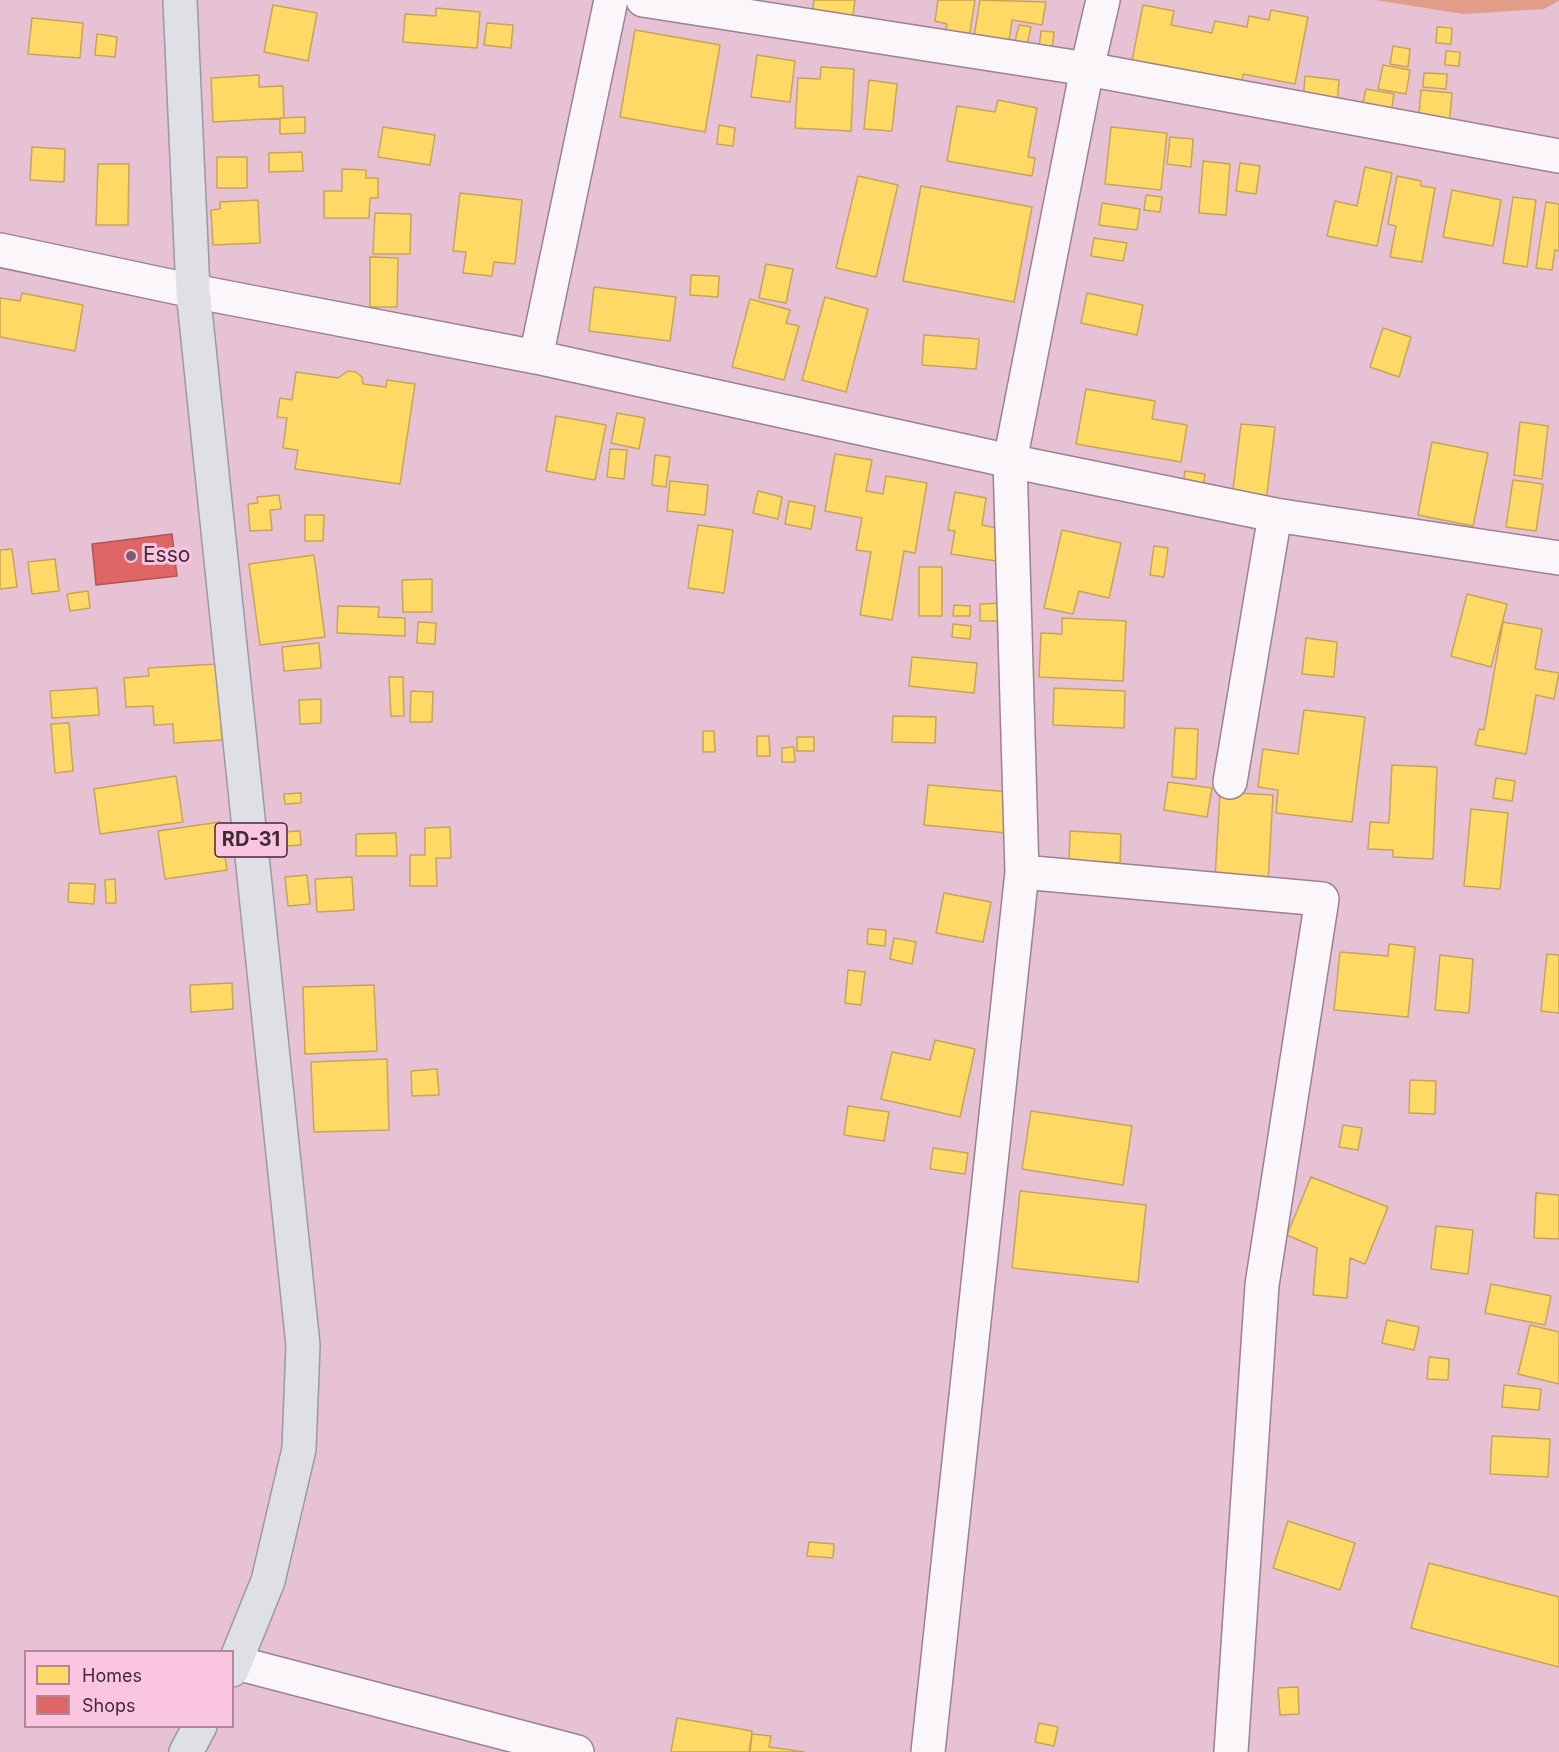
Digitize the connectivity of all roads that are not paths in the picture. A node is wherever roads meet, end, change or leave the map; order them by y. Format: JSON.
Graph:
{"nodes":[{"id":1,"x":180,"y":0,"type":"edge"},
{"id":2,"x":611,"y":0,"type":"edge"},
{"id":3,"x":643,"y":0,"type":"edge"},
{"id":4,"x":1103,"y":0,"type":"edge"},
{"id":5,"x":1087,"y":69,"type":"junction"},
{"id":6,"x":1559,"y":156,"type":"edge"},
{"id":7,"x":0,"y":250,"type":"edge"},
{"id":8,"x":193,"y":291,"type":"junction"},
{"id":9,"x":536,"y":357,"type":"junction"},
{"id":10,"x":1010,"y":461,"type":"junction"},
{"id":11,"x":1275,"y":514,"type":"junction"},
{"id":12,"x":1559,"y":558,"type":"edge"},
{"id":13,"x":1230,"y":782,"type":"dead end"},
{"id":14,"x":1022,"y":872,"type":"junction"},
{"id":15,"x":235,"y":1667,"type":"edge"},
{"id":16,"x":199,"y":1728,"type":"edge"},
{"id":17,"x":186,"y":1752,"type":"edge"},
{"id":18,"x":577,"y":1752,"type":"edge"},
{"id":19,"x":928,"y":1752,"type":"edge"},
{"id":20,"x":1232,"y":1752,"type":"edge"}],
"edges":[{"from":1,"to":8,"type":"main road","number":"RD-31"},
{"from":2,"to":9,"type":"street"},
{"from":3,"to":5,"type":"street"},
{"from":4,"to":5,"type":"street"},
{"from":5,"to":6,"type":"street"},
{"from":5,"to":10,"type":"street"},
{"from":7,"to":8,"type":"street"},
{"from":8,"to":9,"type":"street"},
{"from":8,"to":15,"type":"main road","number":"RD-31"},
{"from":9,"to":10,"type":"street"},
{"from":10,"to":11,"type":"street"},
{"from":10,"to":14,"type":"street"},
{"from":11,"to":12,"type":"street"},
{"from":11,"to":13,"type":"street"},
{"from":14,"to":19,"type":"street"},
{"from":14,"to":20,"type":"street"},
{"from":15,"to":18,"type":"street"},
{"from":16,"to":17,"type":"main road"}]}
